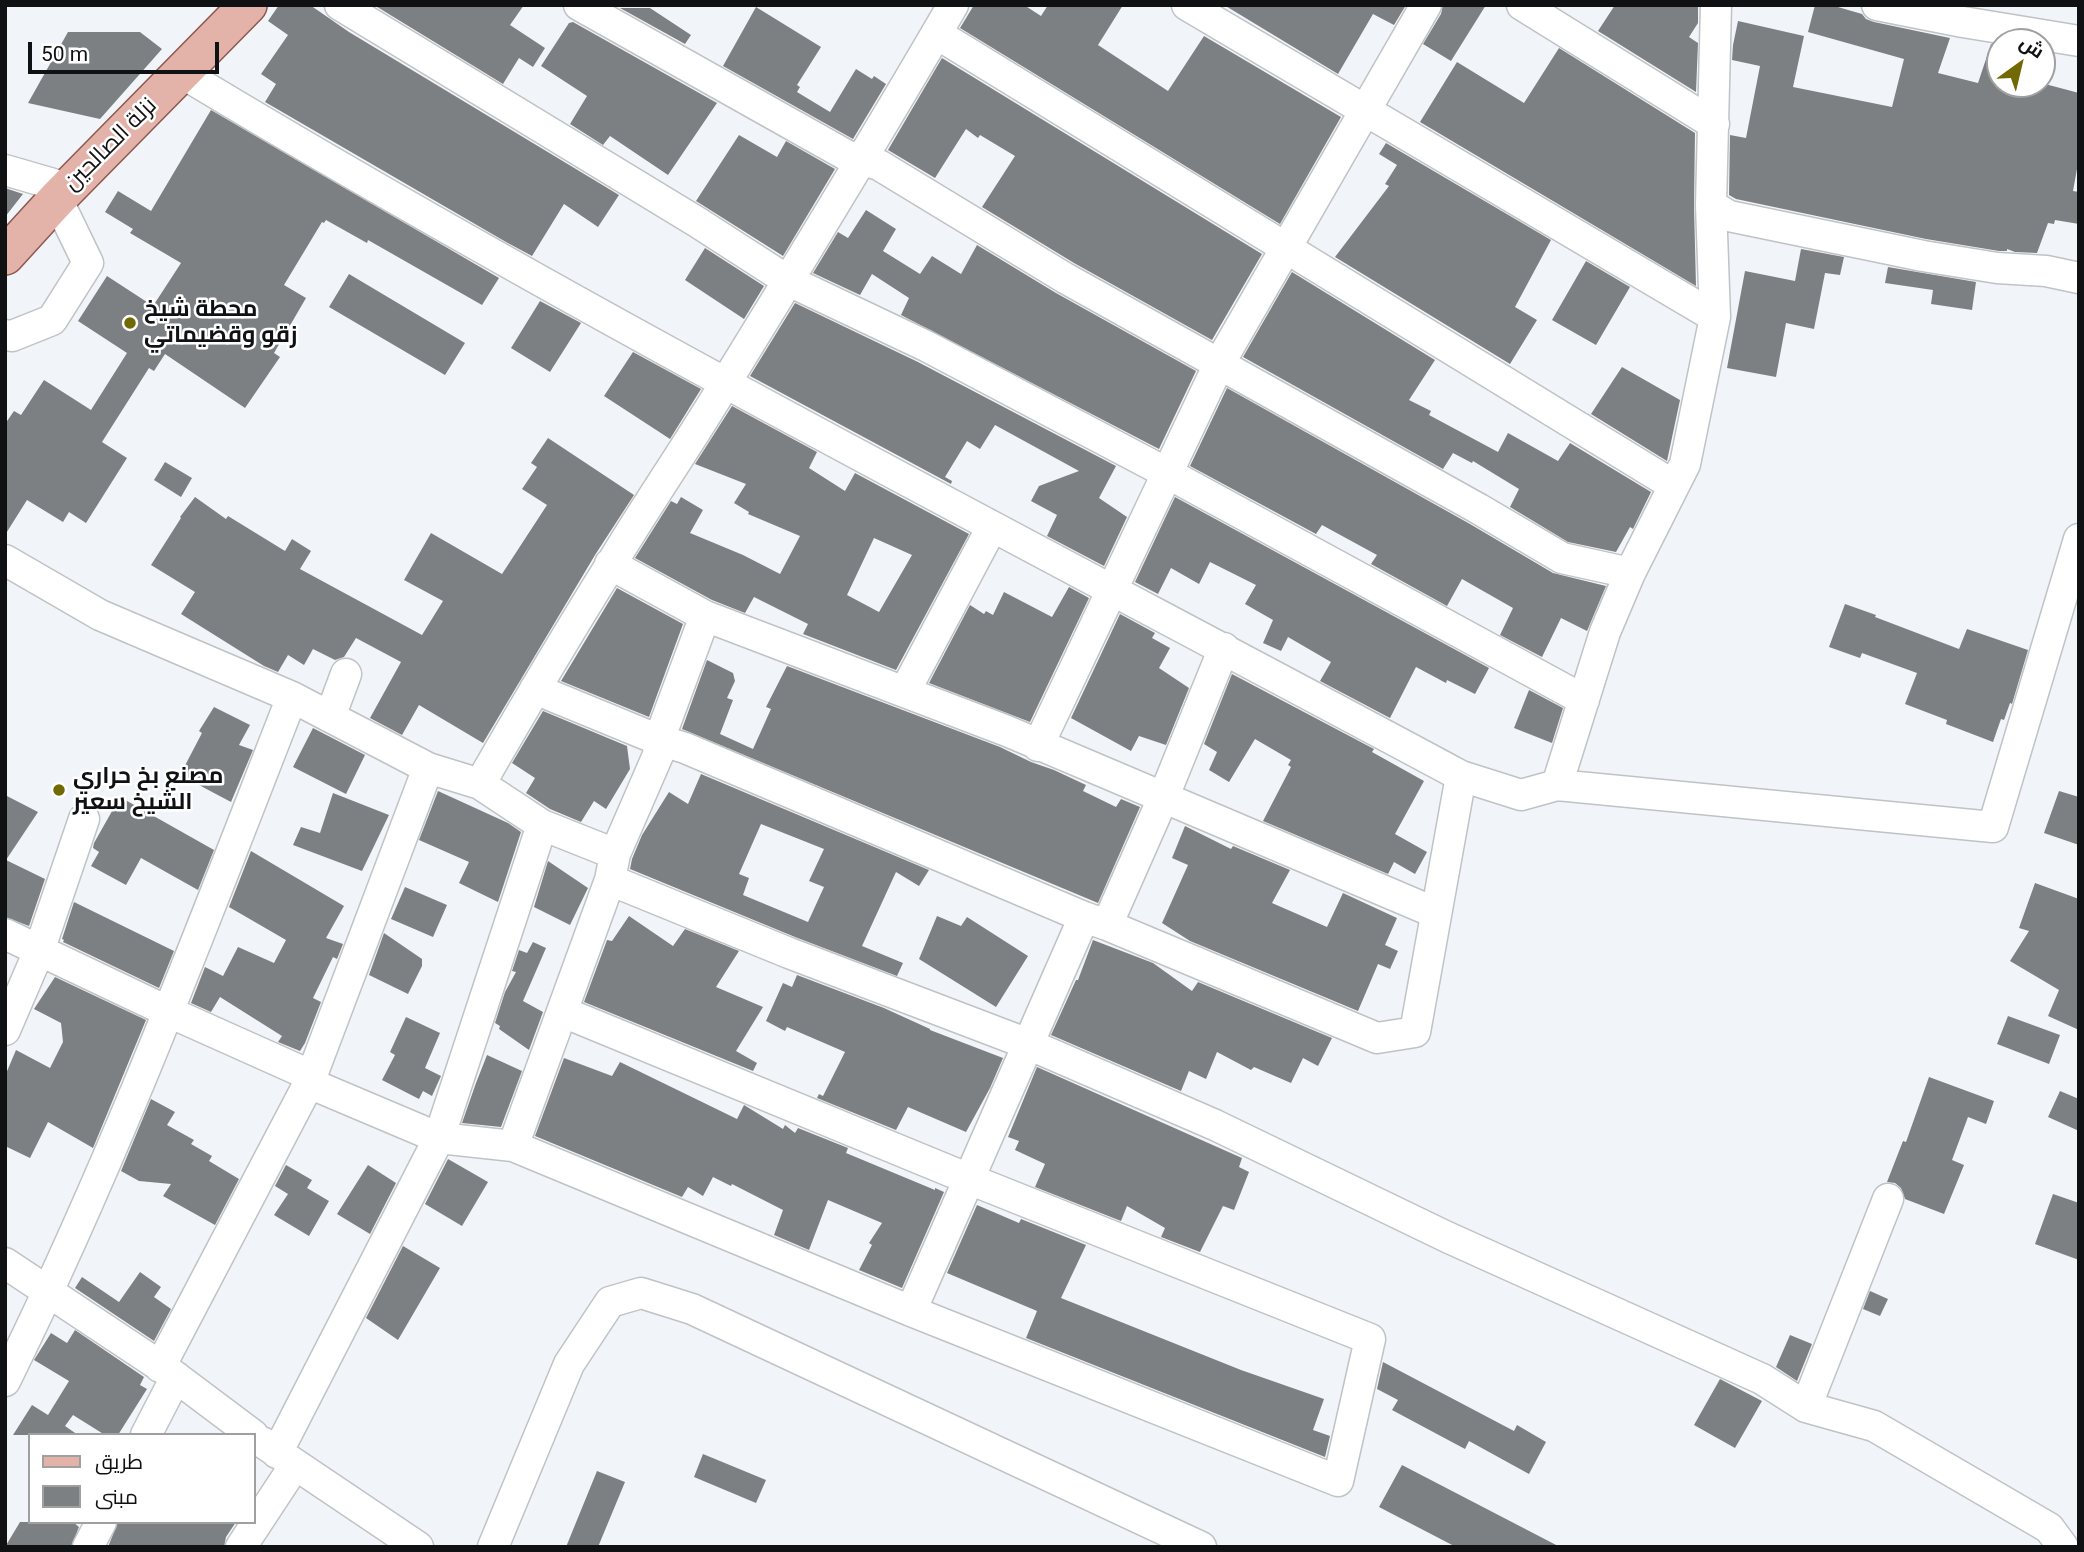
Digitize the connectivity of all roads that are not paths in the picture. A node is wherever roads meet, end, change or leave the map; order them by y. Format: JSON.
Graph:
{"nodes":[{"id":1,"x":248,"y":5,"type":"edge"},
{"id":2,"x":340,"y":5,"type":"edge"},
{"id":3,"x":579,"y":5,"type":"edge"},
{"id":4,"x":953,"y":5,"type":"edge"},
{"id":5,"x":1187,"y":5,"type":"edge"},
{"id":6,"x":1426,"y":5,"type":"edge"},
{"id":7,"x":1522,"y":5,"type":"edge"},
{"id":8,"x":1716,"y":5,"type":"edge"},
{"id":9,"x":1877,"y":5,"type":"edge"},
{"id":10,"x":937,"y":34,"type":"junction"},
{"id":11,"x":2079,"y":41,"type":"edge"},
{"id":12,"x":182,"y":73,"type":"junction"},
{"id":13,"x":1365,"y":109,"type":"junction"},
{"id":14,"x":1714,"y":124,"type":"junction"},
{"id":15,"x":863,"y":160,"type":"junction"},
{"id":16,"x":5,"y":170,"type":"edge"},
{"id":17,"x":62,"y":193,"type":"junction"},
{"id":18,"x":1711,"y":205,"type":"junction"},
{"id":19,"x":1287,"y":248,"type":"junction"},
{"id":20,"x":5,"y":256,"type":"edge"},
{"id":21,"x":2079,"y":278,"type":"edge"},
{"id":22,"x":787,"y":280,"type":"junction"},
{"id":23,"x":1715,"y":317,"type":"junction"},
{"id":24,"x":5,"y":335,"type":"edge"},
{"id":25,"x":1219,"y":364,"type":"junction"},
{"id":26,"x":726,"y":384,"type":"junction"},
{"id":27,"x":1167,"y":473,"type":"junction"},
{"id":28,"x":1673,"y":485,"type":"junction"},
{"id":29,"x":992,"y":527,"type":"junction"},
{"id":30,"x":2079,"y":539,"type":"edge"},
{"id":31,"x":5,"y":560,"type":"edge"},
{"id":32,"x":610,"y":565,"type":"junction"},
{"id":33,"x":1630,"y":573,"type":"junction"},
{"id":34,"x":1112,"y":589,"type":"junction"},
{"id":35,"x":705,"y":616,"type":"junction"},
{"id":36,"x":1224,"y":648,"type":"junction"},
{"id":37,"x":346,"y":674,"type":"dead end"},
{"id":38,"x":535,"y":689,"type":"junction"},
{"id":39,"x":905,"y":691,"type":"junction"},
{"id":40,"x":292,"y":697,"type":"junction"},
{"id":41,"x":1584,"y":700,"type":"junction"},
{"id":42,"x":330,"y":717,"type":"junction"},
{"id":43,"x":659,"y":740,"type":"junction"},
{"id":44,"x":1038,"y":746,"type":"junction"},
{"id":45,"x":428,"y":768,"type":"junction"},
{"id":46,"x":1461,"y":776,"type":"junction"},
{"id":47,"x":480,"y":785,"type":"junction"},
{"id":48,"x":1557,"y":785,"type":"junction"},
{"id":49,"x":1164,"y":796,"type":"junction"},
{"id":50,"x":84,"y":819,"type":"dead end"},
{"id":51,"x":542,"y":825,"type":"junction"},
{"id":52,"x":612,"y":867,"type":"junction"},
{"id":53,"x":1436,"y":914,"type":"junction"},
{"id":54,"x":1096,"y":921,"type":"junction"},
{"id":55,"x":5,"y":934,"type":"edge"},
{"id":56,"x":39,"y":951,"type":"junction"},
{"id":57,"x":169,"y":1012,"type":"junction"},
{"id":58,"x":563,"y":1012,"type":"junction"},
{"id":59,"x":5,"y":1030,"type":"edge"},
{"id":60,"x":1028,"y":1044,"type":"junction"},
{"id":61,"x":310,"y":1079,"type":"junction"},
{"id":62,"x":439,"y":1138,"type":"junction"},
{"id":63,"x":513,"y":1146,"type":"junction"},
{"id":64,"x":969,"y":1179,"type":"junction"},
{"id":65,"x":1888,"y":1199,"type":"dead end"},
{"id":66,"x":5,"y":1263,"type":"edge"},
{"id":67,"x":50,"y":1291,"type":"junction"},
{"id":68,"x":911,"y":1311,"type":"junction"},
{"id":69,"x":168,"y":1372,"type":"junction"},
{"id":70,"x":5,"y":1381,"type":"edge"},
{"id":71,"x":1806,"y":1406,"type":"junction"},
{"id":72,"x":147,"y":1433,"type":"edge"},
{"id":73,"x":251,"y":1433,"type":"edge"},
{"id":74,"x":270,"y":1447,"type":"edge"},
{"id":75,"x":256,"y":1494,"type":"edge"},
{"id":76,"x":100,"y":1524,"type":"edge"},
{"id":77,"x":247,"y":1524,"type":"edge"},
{"id":78,"x":88,"y":1547,"type":"edge"},
{"id":79,"x":240,"y":1547,"type":"edge"},
{"id":80,"x":418,"y":1547,"type":"edge"},
{"id":81,"x":493,"y":1547,"type":"edge"},
{"id":82,"x":1201,"y":1547,"type":"edge"},
{"id":83,"x":2063,"y":1547,"type":"edge"}],
"edges":[{"from":1,"to":12,"type":"main road","name":"نزلة الصالحين"},
{"from":2,"to":22,"type":"street"},
{"from":3,"to":15,"type":"street"},
{"from":4,"to":10,"type":"street"},
{"from":5,"to":13,"type":"street"},
{"from":6,"to":13,"type":"street"},
{"from":7,"to":14,"type":"street"},
{"from":8,"to":14,"type":"street"},
{"from":9,"to":11,"type":"street"},
{"from":10,"to":15,"type":"street"},
{"from":10,"to":19,"type":"street"},
{"from":12,"to":17,"type":"main road","name":"نزلة الصالحين"},
{"from":12,"to":26,"type":"street"},
{"from":13,"to":19,"type":"street"},
{"from":13,"to":23,"type":"street"},
{"from":14,"to":18,"type":"street"},
{"from":15,"to":22,"type":"street"},
{"from":15,"to":25,"type":"street"},
{"from":16,"to":17,"type":"street"},
{"from":17,"to":20,"type":"main road","name":"نزلة الصالحين"},
{"from":17,"to":24,"type":"street"},
{"from":18,"to":21,"type":"street"},
{"from":18,"to":23,"type":"street"},
{"from":19,"to":25,"type":"street"},
{"from":19,"to":28,"type":"street"},
{"from":22,"to":26,"type":"street"},
{"from":22,"to":27,"type":"street"},
{"from":23,"to":28,"type":"street"},
{"from":25,"to":27,"type":"street"},
{"from":25,"to":33,"type":"street"},
{"from":26,"to":29,"type":"street"},
{"from":26,"to":32,"type":"street"},
{"from":27,"to":34,"type":"street"},
{"from":27,"to":41,"type":"street"},
{"from":28,"to":33,"type":"street"},
{"from":29,"to":34,"type":"street"},
{"from":29,"to":39,"type":"street"},
{"from":30,"to":48,"type":"street"},
{"from":31,"to":40,"type":"street"},
{"from":32,"to":35,"type":"street"},
{"from":32,"to":38,"type":"street"},
{"from":33,"to":41,"type":"street"},
{"from":34,"to":36,"type":"street"},
{"from":34,"to":44,"type":"street"},
{"from":35,"to":39,"type":"street"},
{"from":35,"to":43,"type":"street"},
{"from":36,"to":46,"type":"street"},
{"from":36,"to":49,"type":"street"},
{"from":37,"to":42,"type":"street"},
{"from":38,"to":43,"type":"street"},
{"from":38,"to":47,"type":"street"},
{"from":39,"to":44,"type":"street"},
{"from":40,"to":42,"type":"street"},
{"from":40,"to":57,"type":"street"},
{"from":41,"to":48,"type":"street"},
{"from":42,"to":45,"type":"street"},
{"from":43,"to":52,"type":"street"},
{"from":43,"to":54,"type":"street"},
{"from":44,"to":49,"type":"street"},
{"from":45,"to":47,"type":"street"},
{"from":45,"to":61,"type":"street"},
{"from":46,"to":48,"type":"street"},
{"from":46,"to":53,"type":"street"},
{"from":47,"to":51,"type":"street"},
{"from":49,"to":53,"type":"street"},
{"from":49,"to":54,"type":"street"},
{"from":50,"to":56,"type":"street"},
{"from":51,"to":52,"type":"street"},
{"from":51,"to":62,"type":"street"},
{"from":52,"to":58,"type":"street"},
{"from":52,"to":60,"type":"street"},
{"from":53,"to":54,"type":"street"},
{"from":54,"to":60,"type":"street"},
{"from":55,"to":56,"type":"street"},
{"from":56,"to":57,"type":"street"},
{"from":56,"to":59,"type":"street"},
{"from":57,"to":61,"type":"street"},
{"from":57,"to":67,"type":"street"},
{"from":58,"to":63,"type":"street"},
{"from":58,"to":64,"type":"street"},
{"from":60,"to":64,"type":"street"},
{"from":60,"to":71,"type":"street"},
{"from":61,"to":62,"type":"street"},
{"from":61,"to":69,"type":"street"},
{"from":62,"to":63,"type":"street"},
{"from":62,"to":74,"type":"street"},
{"from":63,"to":68,"type":"street"},
{"from":64,"to":68,"type":"street"},
{"from":64,"to":68,"type":"street"},
{"from":65,"to":71,"type":"street"},
{"from":66,"to":67,"type":"street"},
{"from":67,"to":69,"type":"street"},
{"from":67,"to":70,"type":"street"},
{"from":69,"to":72,"type":"street"},
{"from":69,"to":73,"type":"street"},
{"from":71,"to":83,"type":"street"},
{"from":74,"to":75,"type":"street"},
{"from":74,"to":80,"type":"street"},
{"from":76,"to":78,"type":"street"},
{"from":77,"to":79,"type":"street"},
{"from":81,"to":82,"type":"street"}]}
